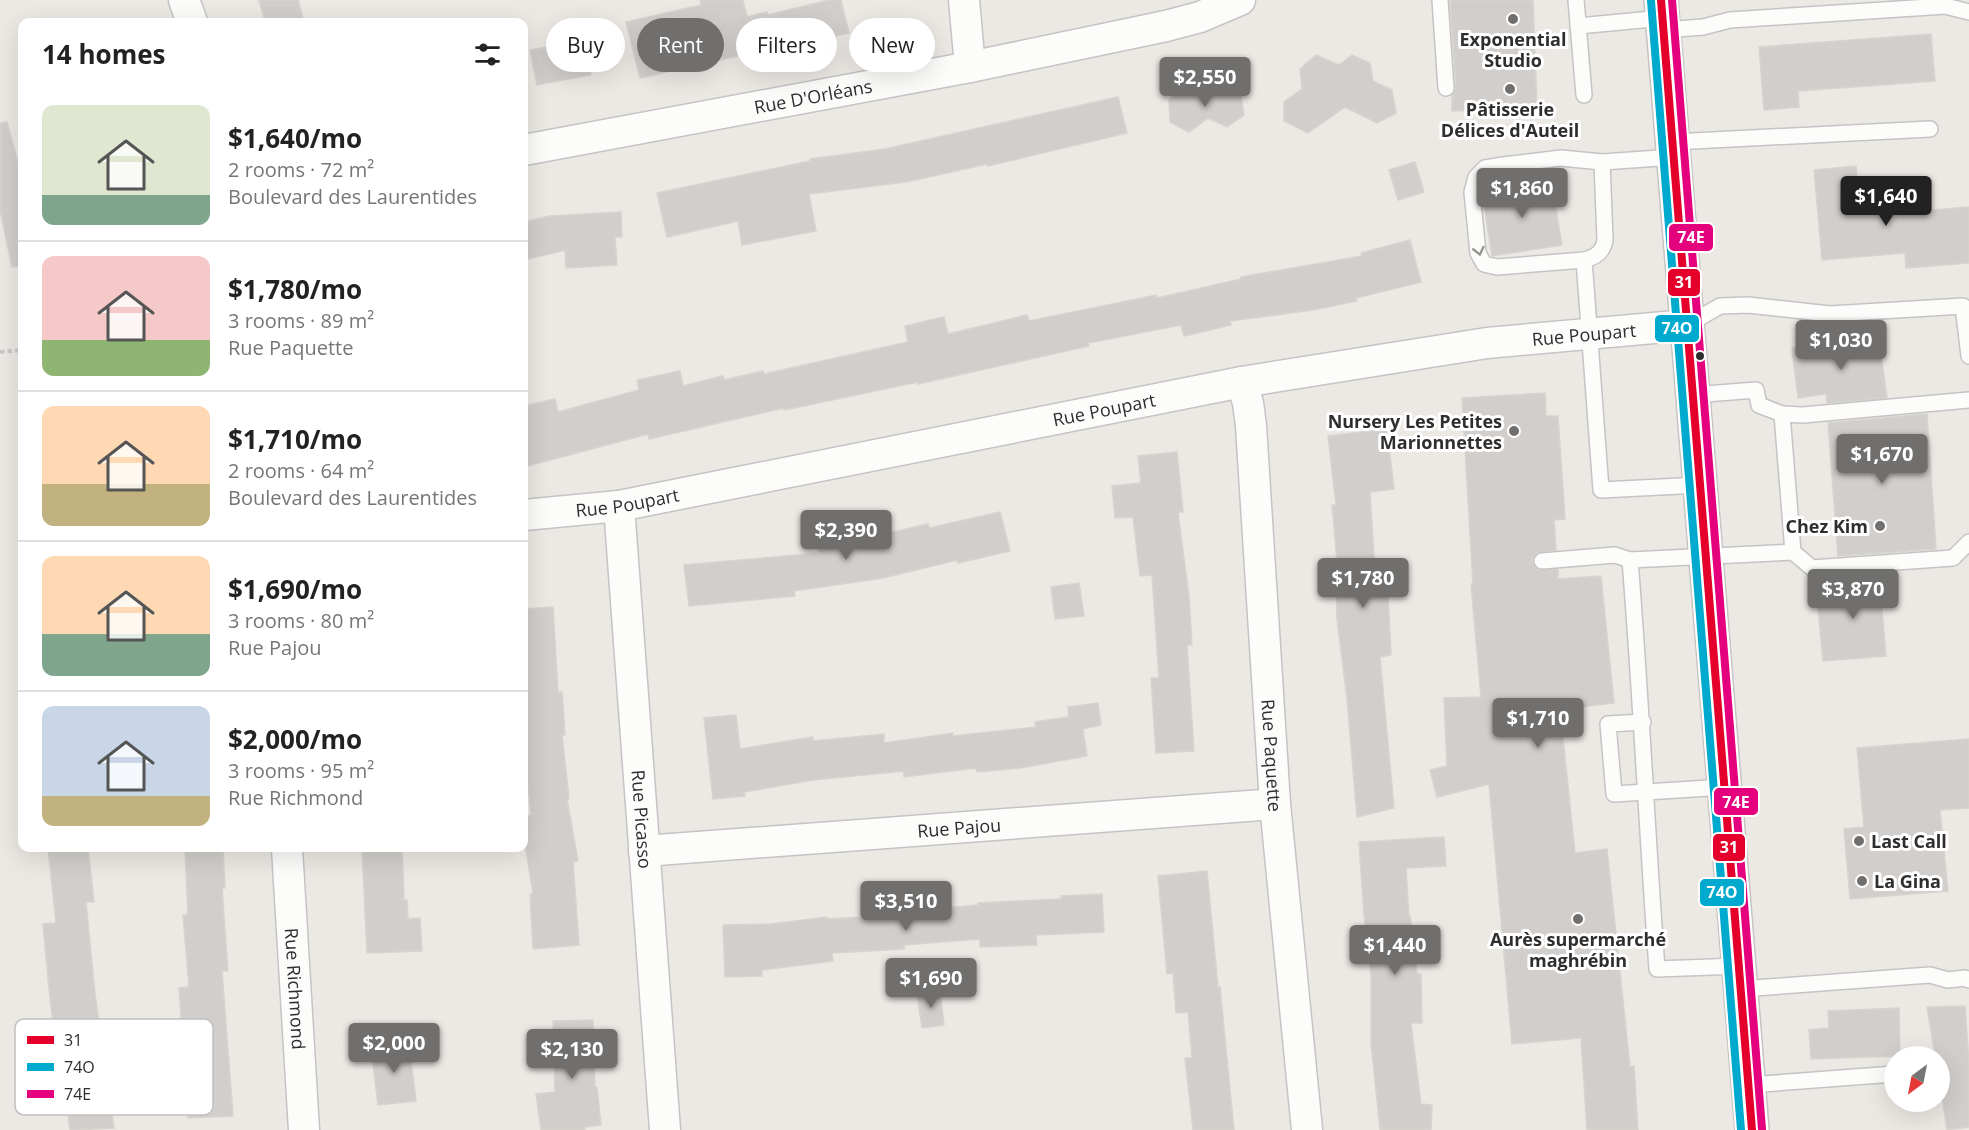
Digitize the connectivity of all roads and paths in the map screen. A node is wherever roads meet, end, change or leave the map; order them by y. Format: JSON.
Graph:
{"nodes":[{"id":1,"x":184,"y":0,"type":"edge"},
{"id":2,"x":964,"y":0,"type":"edge"},
{"id":3,"x":1240,"y":0,"type":"edge"},
{"id":4,"x":1440,"y":0,"type":"edge"},
{"id":5,"x":1576,"y":0,"type":"edge"},
{"id":6,"x":1969,"y":12,"type":"edge"},
{"id":7,"x":1663,"y":16,"type":"edge"},
{"id":8,"x":191,"y":18,"type":"edge"},
{"id":9,"x":1578,"y":26,"type":"junction"},
{"id":10,"x":970,"y":67,"type":"junction"},
{"id":11,"x":1446,"y":88,"type":"dead end"},
{"id":12,"x":1584,"y":95,"type":"dead end"},
{"id":13,"x":1930,"y":129,"type":"dead end"},
{"id":14,"x":528,"y":149,"type":"edge"},
{"id":15,"x":1673,"y":149,"type":"junction"},
{"id":16,"x":1602,"y":162,"type":"junction"},
{"id":17,"x":1584,"y":260,"type":"junction"},
{"id":18,"x":1687,"y":325,"type":"junction"},
{"id":19,"x":1589,"y":334,"type":"junction"},
{"id":20,"x":18,"y":350,"type":"edge"},
{"id":21,"x":0,"y":352,"type":"edge"},
{"id":22,"x":1969,"y":356,"type":"edge"},
{"id":23,"x":1242,"y":382,"type":"junction"},
{"id":24,"x":1693,"y":395,"type":"junction"},
{"id":25,"x":1969,"y":400,"type":"edge"},
{"id":26,"x":1782,"y":414,"type":"junction"},
{"id":27,"x":1700,"y":485,"type":"junction"},
{"id":28,"x":619,"y":506,"type":"junction"},
{"id":29,"x":528,"y":515,"type":"edge"},
{"id":30,"x":1969,"y":542,"type":"edge"},
{"id":31,"x":1793,"y":552,"type":"junction"},
{"id":32,"x":1706,"y":555,"type":"junction"},
{"id":33,"x":1630,"y":560,"type":"junction"},
{"id":34,"x":1542,"y":561,"type":"dead end"},
{"id":35,"x":1643,"y":722,"type":"junction"},
{"id":36,"x":1725,"y":787,"type":"junction"},
{"id":37,"x":1644,"y":791,"type":"junction"},
{"id":38,"x":1275,"y":804,"type":"junction"},
{"id":39,"x":644,"y":851,"type":"junction"},
{"id":40,"x":287,"y":852,"type":"edge"},
{"id":41,"x":1740,"y":977,"type":"junction"},
{"id":42,"x":1969,"y":980,"type":"edge"},
{"id":43,"x":1884,"y":1075,"type":"edge"},
{"id":44,"x":1749,"y":1085,"type":"junction"},
{"id":45,"x":304,"y":1130,"type":"edge"},
{"id":46,"x":665,"y":1130,"type":"edge"},
{"id":47,"x":1307,"y":1130,"type":"edge"},
{"id":48,"x":1752,"y":1130,"type":"edge"}],
"edges":[{"from":1,"to":8,"type":"street"},
{"from":2,"to":10,"type":"street"},
{"from":3,"to":10,"type":"street","name":"Rue D'Orléans"},
{"from":4,"to":11,"type":"lane"},
{"from":5,"to":9,"type":"lane"},
{"from":6,"to":7,"type":"lane"},
{"from":7,"to":9,"type":"lane"},
{"from":7,"to":15,"type":"main road"},
{"from":9,"to":12,"type":"lane"},
{"from":10,"to":14,"type":"street","name":"Rue D'Orléans"},
{"from":13,"to":15,"type":"lane"},
{"from":15,"to":16,"type":"lane"},
{"from":15,"to":18,"type":"main road"},
{"from":16,"to":17,"type":"lane"},
{"from":16,"to":17,"type":"lane","one_way":true},
{"from":17,"to":19,"type":"lane"},
{"from":18,"to":19,"type":"street","name":"Rue Poupart"},
{"from":18,"to":22,"type":"lane"},
{"from":18,"to":24,"type":"main road"},
{"from":19,"to":23,"type":"street","name":"Rue Poupart"},
{"from":19,"to":27,"type":"lane"},
{"from":20,"to":21,"type":"path"},
{"from":23,"to":28,"type":"street","name":"Rue Poupart"},
{"from":23,"to":38,"type":"street","name":"Rue Paquette"},
{"from":24,"to":26,"type":"lane"},
{"from":24,"to":27,"type":"main road"},
{"from":25,"to":26,"type":"lane"},
{"from":26,"to":31,"type":"lane"},
{"from":27,"to":32,"type":"main road"},
{"from":28,"to":29,"type":"street","name":"Rue Poupart"},
{"from":28,"to":39,"type":"street","name":"Rue Picasso"},
{"from":30,"to":31,"type":"lane"},
{"from":31,"to":32,"type":"lane"},
{"from":32,"to":33,"type":"lane"},
{"from":32,"to":36,"type":"main road"},
{"from":33,"to":34,"type":"lane"},
{"from":33,"to":35,"type":"lane"},
{"from":35,"to":37,"type":"lane"},
{"from":35,"to":37,"type":"lane"},
{"from":36,"to":37,"type":"lane"},
{"from":36,"to":41,"type":"main road"},
{"from":37,"to":41,"type":"lane"},
{"from":38,"to":39,"type":"street","name":"Rue Pajou"},
{"from":38,"to":47,"type":"street","name":"Rue Paquette"},
{"from":39,"to":46,"type":"street","name":"Rue Picasso"},
{"from":40,"to":45,"type":"street","name":"Rue Richmond"},
{"from":41,"to":42,"type":"lane"},
{"from":41,"to":44,"type":"main road"},
{"from":43,"to":44,"type":"lane"},
{"from":44,"to":48,"type":"main road"}]}
